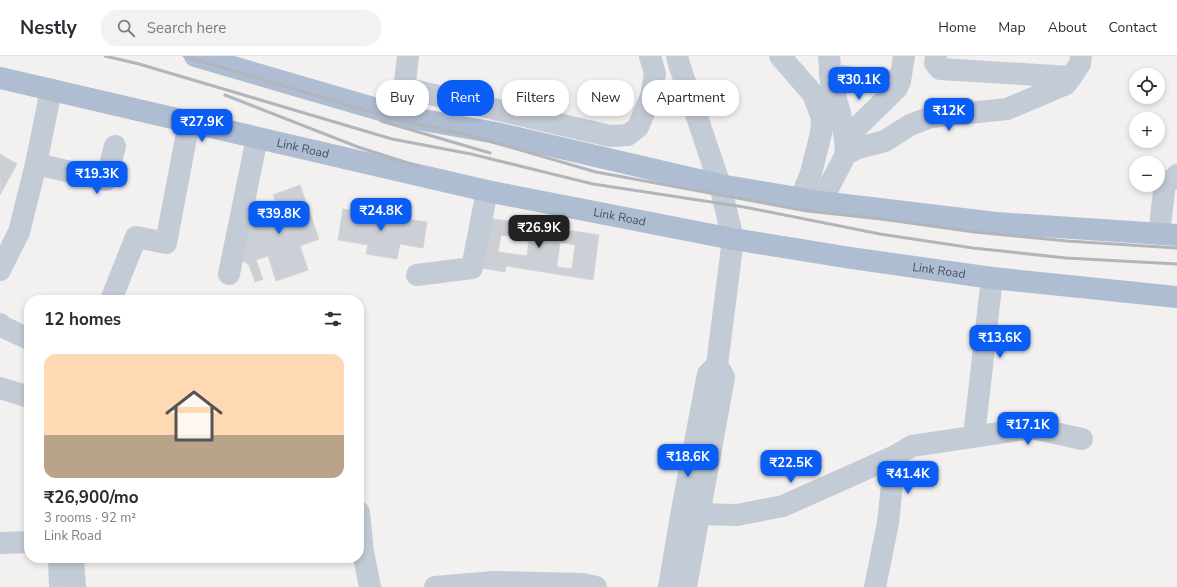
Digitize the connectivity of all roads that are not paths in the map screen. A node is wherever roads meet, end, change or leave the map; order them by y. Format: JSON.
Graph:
{"nodes":[{"id":1,"x":195,"y":56,"type":"edge"},
{"id":2,"x":408,"y":56,"type":"edge"},
{"id":3,"x":650,"y":56,"type":"edge"},
{"id":4,"x":677,"y":56,"type":"edge"},
{"id":5,"x":780,"y":56,"type":"edge"},
{"id":6,"x":904,"y":56,"type":"edge"},
{"id":7,"x":936,"y":56,"type":"edge"},
{"id":8,"x":1081,"y":56,"type":"edge"},
{"id":9,"x":830,"y":66,"type":"edge"},
{"id":10,"x":1071,"y":77,"type":"junction"},
{"id":11,"x":0,"y":78,"type":"edge"},
{"id":12,"x":405,"y":80,"type":"edge"},
{"id":13,"x":900,"y":81,"type":"junction"},
{"id":14,"x":51,"y":90,"type":"junction"},
{"id":15,"x":429,"y":94,"type":"edge"},
{"id":16,"x":376,"y":109,"type":"edge"},
{"id":17,"x":401,"y":116,"type":"edge"},
{"id":18,"x":189,"y":122,"type":"junction"},
{"id":19,"x":257,"y":138,"type":"junction"},
{"id":20,"x":115,"y":146,"type":"dead end"},
{"id":21,"x":846,"y":146,"type":"junction"},
{"id":22,"x":36,"y":164,"type":"junction"},
{"id":23,"x":1177,"y":175,"type":"edge"},
{"id":24,"x":720,"y":185,"type":"junction"},
{"id":25,"x":487,"y":191,"type":"junction"},
{"id":26,"x":811,"y":200,"type":"junction"},
{"id":27,"x":1168,"y":234,"type":"edge"},
{"id":28,"x":732,"y":239,"type":"junction"},
{"id":29,"x":0,"y":270,"type":"edge"},
{"id":30,"x":229,"y":274,"type":"dead end"},
{"id":31,"x":417,"y":275,"type":"dead end"},
{"id":32,"x":992,"y":278,"type":"junction"},
{"id":33,"x":113,"y":295,"type":"edge"},
{"id":34,"x":1177,"y":297,"type":"edge"},
{"id":35,"x":0,"y":324,"type":"edge"},
{"id":36,"x":24,"y":337,"type":"edge"},
{"id":37,"x":0,"y":388,"type":"edge"},
{"id":38,"x":24,"y":395,"type":"edge"},
{"id":39,"x":974,"y":436,"type":"junction"},
{"id":40,"x":1082,"y":439,"type":"dead end"},
{"id":41,"x":895,"y":456,"type":"junction"},
{"id":42,"x":690,"y":512,"type":"junction"},
{"id":43,"x":24,"y":542,"type":"edge"},
{"id":44,"x":0,"y":543,"type":"edge"},
{"id":45,"x":364,"y":557,"type":"edge"},
{"id":46,"x":59,"y":563,"type":"edge"},
{"id":47,"x":73,"y":563,"type":"edge"},
{"id":48,"x":60,"y":587,"type":"edge"},
{"id":49,"x":75,"y":587,"type":"edge"},
{"id":50,"x":370,"y":587,"type":"edge"},
{"id":51,"x":435,"y":587,"type":"edge"},
{"id":52,"x":596,"y":587,"type":"edge"},
{"id":53,"x":669,"y":587,"type":"edge"},
{"id":54,"x":686,"y":587,"type":"edge"},
{"id":55,"x":875,"y":587,"type":"edge"}],
"edges":[{"from":1,"to":16,"type":"main road"},
{"from":2,"to":12,"type":"street"},
{"from":3,"to":15,"type":"street"},
{"from":4,"to":24,"type":"street"},
{"from":5,"to":26,"type":"street"},
{"from":6,"to":13,"type":"street"},
{"from":7,"to":10,"type":"street"},
{"from":8,"to":10,"type":"street"},
{"from":9,"to":13,"type":"street"},
{"from":9,"to":21,"type":"street"},
{"from":10,"to":21,"type":"street"},
{"from":11,"to":14,"type":"main road","name":"Link Road"},
{"from":13,"to":21,"type":"street"},
{"from":14,"to":18,"type":"main road","name":"Link Road"},
{"from":14,"to":22,"type":"street"},
{"from":17,"to":24,"type":"main road"},
{"from":18,"to":19,"type":"main road","name":"Link Road"},
{"from":18,"to":33,"type":"street"},
{"from":19,"to":25,"type":"main road","name":"Link Road"},
{"from":19,"to":30,"type":"street"},
{"from":20,"to":22,"type":"street"},
{"from":21,"to":26,"type":"street"},
{"from":22,"to":29,"type":"street"},
{"from":23,"to":27,"type":"street"},
{"from":24,"to":26,"type":"main road"},
{"from":24,"to":28,"type":"street"},
{"from":25,"to":28,"type":"main road","name":"Link Road"},
{"from":25,"to":31,"type":"street"},
{"from":26,"to":27,"type":"main road"},
{"from":28,"to":32,"type":"main road","name":"Link Road"},
{"from":28,"to":42,"type":"street"},
{"from":32,"to":34,"type":"main road","name":"Link Road"},
{"from":32,"to":39,"type":"street"},
{"from":35,"to":36,"type":"street"},
{"from":37,"to":38,"type":"street"},
{"from":39,"to":40,"type":"street"},
{"from":39,"to":41,"type":"street"},
{"from":41,"to":42,"type":"street"},
{"from":41,"to":55,"type":"street"},
{"from":42,"to":53,"type":"street"},
{"from":42,"to":54,"type":"street"},
{"from":43,"to":44,"type":"street"},
{"from":45,"to":50,"type":"street"},
{"from":46,"to":48,"type":"street"},
{"from":47,"to":49,"type":"street"},
{"from":51,"to":52,"type":"street"}]}
